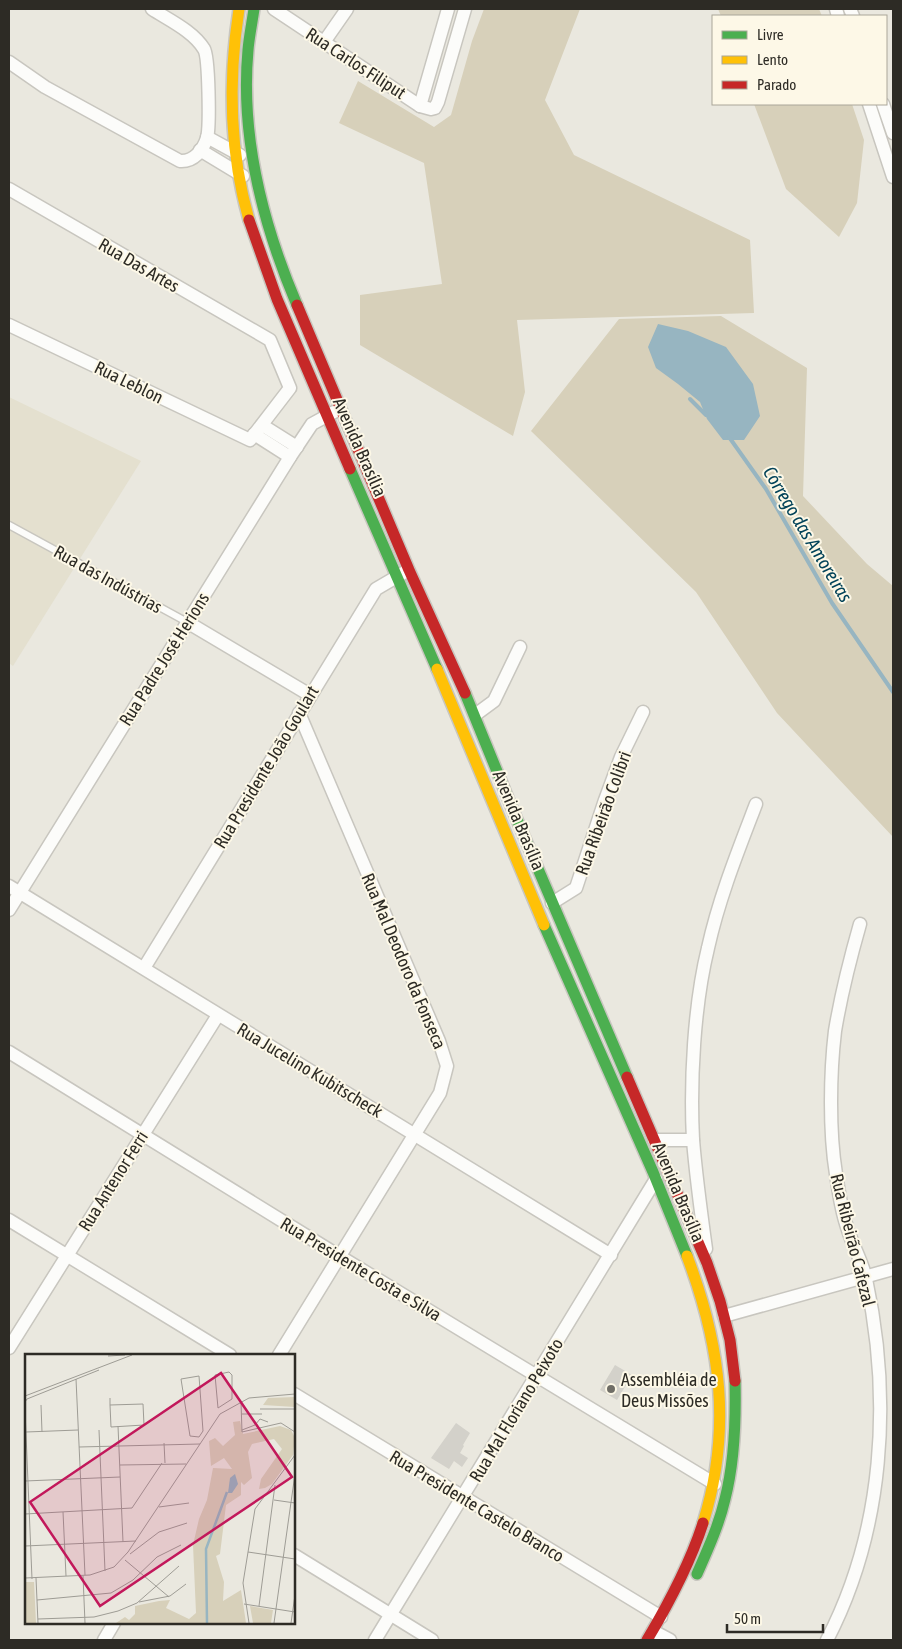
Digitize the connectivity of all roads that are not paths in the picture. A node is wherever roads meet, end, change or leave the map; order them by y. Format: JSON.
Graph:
{"nodes":[{"id":1,"x":152,"y":9,"type":"edge"},
{"id":2,"x":239,"y":9,"type":"edge"},
{"id":3,"x":254,"y":9,"type":"edge"},
{"id":4,"x":274,"y":9,"type":"edge"},
{"id":5,"x":347,"y":9,"type":"edge"},
{"id":6,"x":448,"y":9,"type":"edge"},
{"id":7,"x":463,"y":9,"type":"edge"},
{"id":8,"x":324,"y":42,"type":"junction"},
{"id":9,"x":9,"y":62,"type":"edge"},
{"id":10,"x":869,"y":105,"type":"edge"},
{"id":11,"x":883,"y":105,"type":"edge"},
{"id":12,"x":420,"y":106,"type":"junction"},
{"id":13,"x":878,"y":128,"type":"junction"},
{"id":14,"x":893,"y":133,"type":"edge"},
{"id":15,"x":207,"y":137,"type":"junction"},
{"id":16,"x":893,"y":138,"type":"edge"},
{"id":17,"x":200,"y":150,"type":"junction"},
{"id":18,"x":235,"y":152,"type":"junction"},
{"id":19,"x":254,"y":164,"type":"junction"},
{"id":20,"x":237,"y":172,"type":"junction"},
{"id":21,"x":893,"y":177,"type":"edge"},
{"id":22,"x":257,"y":185,"type":"junction"},
{"id":23,"x":9,"y":189,"type":"edge"},
{"id":24,"x":9,"y":325,"type":"edge"},
{"id":25,"x":340,"y":409,"type":"junction"},
{"id":26,"x":327,"y":416,"type":"junction"},
{"id":27,"x":255,"y":433,"type":"junction"},
{"id":28,"x":293,"y":452,"type":"junction"},
{"id":29,"x":9,"y":525,"type":"edge"},
{"id":30,"x":403,"y":573,"type":"junction"},
{"id":31,"x":187,"y":622,"type":"junction"},
{"id":32,"x":520,"y":647,"type":"dead end"},
{"id":33,"x":310,"y":695,"type":"junction"},
{"id":34,"x":643,"y":712,"type":"dead end"},
{"id":35,"x":299,"y":713,"type":"junction"},
{"id":36,"x":475,"y":715,"type":"junction"},
{"id":37,"x":756,"y":804,"type":"dead end"},
{"id":38,"x":14,"y":889,"type":"edge"},
{"id":39,"x":552,"y":903,"type":"junction"},
{"id":40,"x":9,"y":910,"type":"edge"},
{"id":41,"x":860,"y":924,"type":"dead end"},
{"id":42,"x":144,"y":968,"type":"junction"},
{"id":43,"x":218,"y":1015,"type":"junction"},
{"id":44,"x":9,"y":1052,"type":"edge"},
{"id":45,"x":142,"y":1134,"type":"junction"},
{"id":46,"x":414,"y":1134,"type":"junction"},
{"id":47,"x":654,"y":1140,"type":"junction"},
{"id":48,"x":693,"y":1140,"type":"junction"},
{"id":49,"x":656,"y":1179,"type":"junction"},
{"id":50,"x":9,"y":1220,"type":"edge"},
{"id":51,"x":611,"y":1255,"type":"junction"},
{"id":52,"x":67,"y":1256,"type":"junction"},
{"id":53,"x":339,"y":1256,"type":"junction"},
{"id":54,"x":707,"y":1263,"type":"junction"},
{"id":55,"x":893,"y":1269,"type":"edge"},
{"id":56,"x":866,"y":1277,"type":"junction"},
{"id":57,"x":724,"y":1316,"type":"junction"},
{"id":58,"x":9,"y":1348,"type":"edge"},
{"id":59,"x":228,"y":1354,"type":"edge"},
{"id":60,"x":280,"y":1354,"type":"edge"},
{"id":61,"x":537,"y":1376,"type":"junction"},
{"id":62,"x":295,"y":1395,"type":"edge"},
{"id":63,"x":715,"y":1484,"type":"junction"},
{"id":64,"x":463,"y":1498,"type":"junction"},
{"id":65,"x":295,"y":1556,"type":"edge"},
{"id":66,"x":692,"y":1584,"type":"dead end"},
{"id":67,"x":390,"y":1615,"type":"junction"},
{"id":68,"x":666,"y":1619,"type":"junction"},
{"id":69,"x":113,"y":1624,"type":"edge"},
{"id":70,"x":659,"y":1638,"type":"edge"},
{"id":71,"x":104,"y":1640,"type":"edge"},
{"id":72,"x":374,"y":1640,"type":"edge"},
{"id":73,"x":432,"y":1640,"type":"edge"},
{"id":74,"x":827,"y":1640,"type":"edge"}],
"edges":[{"from":1,"to":15,"type":"street"},
{"from":2,"to":18,"type":"main road","name":"Avenida Brasília"},
{"from":3,"to":19,"type":"main road","name":"Avenida Brasília"},
{"from":4,"to":8,"type":"street","name":"Rua Carlos Filiput"},
{"from":5,"to":8,"type":"street"},
{"from":6,"to":12,"type":"street"},
{"from":7,"to":12,"type":"street","name":"Rua Carlos Filiput"},
{"from":8,"to":12,"type":"street","name":"Rua Carlos Filiput"},
{"from":9,"to":17,"type":"street"},
{"from":10,"to":13,"type":"street"},
{"from":11,"to":14,"type":"street"},
{"from":13,"to":16,"type":"street"},
{"from":13,"to":21,"type":"street"},
{"from":15,"to":17,"type":"street"},
{"from":15,"to":18,"type":"street"},
{"from":17,"to":20,"type":"street"},
{"from":18,"to":19,"type":"street"},
{"from":18,"to":20,"type":"main road","name":"Avenida Brasília"},
{"from":19,"to":22,"type":"main road","name":"Avenida Brasília"},
{"from":20,"to":22,"type":"street"},
{"from":20,"to":26,"type":"main road","name":"Avenida Brasília"},
{"from":22,"to":25,"type":"main road","name":"Avenida Brasília"},
{"from":23,"to":27,"type":"street","name":"Rua Das Artes"},
{"from":24,"to":27,"type":"street","name":"Rua Leblon"},
{"from":25,"to":26,"type":"street","name":"Rua Padre José Herions"},
{"from":25,"to":30,"type":"main road","name":"Avenida Brasília"},
{"from":26,"to":28,"type":"street","name":"Rua Padre José Herions"},
{"from":26,"to":30,"type":"main road","name":"Avenida Brasília"},
{"from":27,"to":28,"type":"street","name":"Rua Leblon"},
{"from":28,"to":31,"type":"street","name":"Rua Padre José Herions"},
{"from":29,"to":31,"type":"lane","name":"Rua das Indústrias"},
{"from":30,"to":33,"type":"street","name":"Rua Presidente João Goulart"},
{"from":30,"to":36,"type":"main road","name":"Avenida Brasília"},
{"from":30,"to":49,"type":"main road","name":"Avenida Brasília"},
{"from":31,"to":33,"type":"street","name":"Rua das Indústrias"},
{"from":31,"to":38,"type":"street","name":"Rua Padre José Herions"},
{"from":32,"to":36,"type":"street"},
{"from":33,"to":35,"type":"street","name":"Rua Presidente João Goulart"},
{"from":34,"to":39,"type":"street","name":"Rua Ribeirão Colibri"},
{"from":35,"to":42,"type":"street","name":"Rua Presidente João Goulart"},
{"from":35,"to":46,"type":"street","name":"Rua Mal Deodoro da Fonseca"},
{"from":36,"to":39,"type":"main road","name":"Avenida Brasília"},
{"from":37,"to":48,"type":"street"},
{"from":38,"to":40,"type":"street","name":"Rua Padre José Herions"},
{"from":38,"to":42,"type":"street","name":"Rua Jucelino Kubitscheck"},
{"from":39,"to":47,"type":"main road","name":"Avenida Brasília"},
{"from":41,"to":56,"type":"street","name":"Rua Ribeirão Cafezal"},
{"from":42,"to":43,"type":"street","name":"Rua Jucelino Kubitscheck"},
{"from":43,"to":45,"type":"street","name":"Rua Antenor Ferri"},
{"from":43,"to":46,"type":"street","name":"Rua Jucelino Kubitscheck"},
{"from":44,"to":45,"type":"street","name":"Rua Presidente Costa e Silva"},
{"from":45,"to":52,"type":"street","name":"Rua Antenor Ferri"},
{"from":45,"to":53,"type":"street","name":"Rua Presidente Costa e Silva"},
{"from":46,"to":51,"type":"street","name":"Rua Jucelino Kubitscheck"},
{"from":46,"to":53,"type":"street","name":"Rua Mal Deodoro da Fonseca"},
{"from":47,"to":48,"type":"street"},
{"from":47,"to":54,"type":"main road","name":"Avenida Brasília"},
{"from":48,"to":54,"type":"street"},
{"from":49,"to":51,"type":"street","name":"Rua Mal Floriano Peixoto"},
{"from":49,"to":63,"type":"main road","name":"Avenida Brasília"},
{"from":50,"to":52,"type":"street"},
{"from":51,"to":61,"type":"street","name":"Rua Mal Floriano Peixoto"},
{"from":52,"to":58,"type":"street","name":"Rua Antenor Ferri"},
{"from":52,"to":59,"type":"street"},
{"from":53,"to":60,"type":"street","name":"Rua Mal Deodoro da Fonseca"},
{"from":53,"to":61,"type":"street","name":"Rua Presidente Costa e Silva"},
{"from":54,"to":57,"type":"main road","name":"Avenida Brasília"},
{"from":55,"to":56,"type":"street"},
{"from":56,"to":57,"type":"street"},
{"from":56,"to":74,"type":"street","name":"Rua Ribeirão Cafezal"},
{"from":57,"to":66,"type":"main road","name":"Avenida Brasília"},
{"from":61,"to":63,"type":"street","name":"Rua Presidente Costa e Silva"},
{"from":61,"to":64,"type":"street","name":"Rua Mal Floriano Peixoto"},
{"from":62,"to":64,"type":"street","name":"Rua Presidente Castelo Branco"},
{"from":63,"to":68,"type":"main road","name":"Avenida Brasília"},
{"from":64,"to":67,"type":"street","name":"Rua Mal Floriano Peixoto"},
{"from":64,"to":68,"type":"street","name":"Rua Presidente Castelo Branco"},
{"from":65,"to":67,"type":"street"},
{"from":67,"to":72,"type":"street","name":"Rua Mal Floriano Peixoto"},
{"from":67,"to":73,"type":"street"},
{"from":68,"to":70,"type":"main road","name":"Avenida Brasília"},
{"from":69,"to":71,"type":"street"}]}
